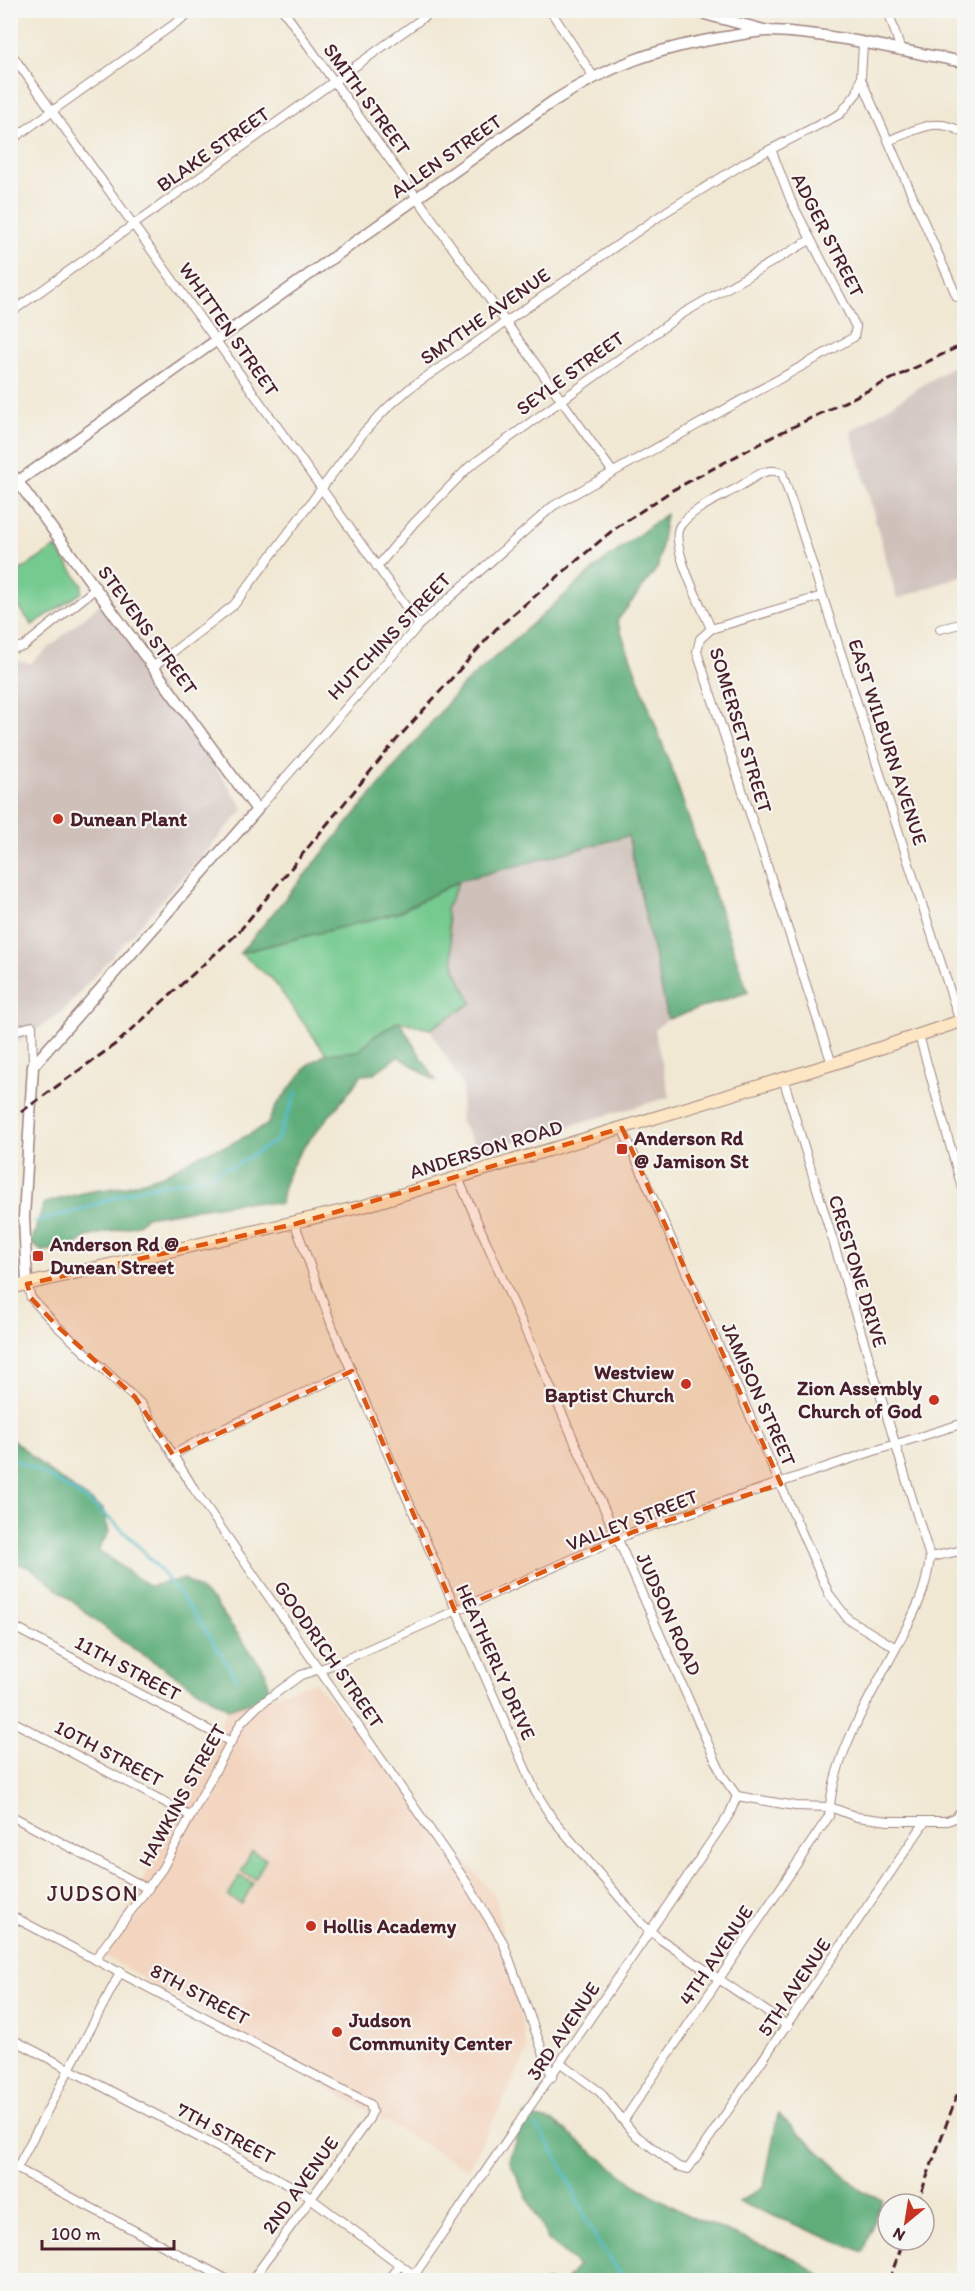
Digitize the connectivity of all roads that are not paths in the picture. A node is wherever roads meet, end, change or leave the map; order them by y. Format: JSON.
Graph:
{"nodes":[{"id":1,"x":194,"y":10,"type":"edge"},
{"id":2,"x":283,"y":10,"type":"edge"},
{"id":3,"x":434,"y":10,"type":"edge"},
{"id":4,"x":550,"y":10,"type":"edge"},
{"id":5,"x":690,"y":10,"type":"edge"},
{"id":6,"x":888,"y":10,"type":"edge"},
{"id":7,"x":768,"y":31,"type":"junction"},
{"id":8,"x":863,"y":44,"type":"junction"},
{"id":9,"x":901,"y":51,"type":"junction"},
{"id":10,"x":10,"y":52,"type":"edge"},
{"id":11,"x":964,"y":62,"type":"edge"},
{"id":12,"x":593,"y":76,"type":"junction"},
{"id":13,"x":861,"y":78,"type":"junction"},
{"id":14,"x":334,"y":83,"type":"junction"},
{"id":15,"x":53,"y":111,"type":"junction"},
{"id":16,"x":964,"y":133,"type":"edge"},
{"id":17,"x":890,"y":140,"type":"junction"},
{"id":18,"x":10,"y":141,"type":"edge"},
{"id":19,"x":771,"y":149,"type":"junction"},
{"id":20,"x":417,"y":198,"type":"junction"},
{"id":21,"x":134,"y":225,"type":"junction"},
{"id":22,"x":810,"y":240,"type":"junction"},
{"id":23,"x":957,"y":297,"type":"dead end"},
{"id":24,"x":10,"y":313,"type":"edge"},
{"id":25,"x":505,"y":321,"type":"junction"},
{"id":26,"x":856,"y":334,"type":"joint"},
{"id":27,"x":216,"y":341,"type":"junction"},
{"id":28,"x":561,"y":400,"type":"junction"},
{"id":29,"x":10,"y":471,"type":"edge"},
{"id":30,"x":612,"y":471,"type":"junction"},
{"id":31,"x":782,"y":473,"type":"joint"},
{"id":32,"x":14,"y":484,"type":"edge"},
{"id":33,"x":322,"y":489,"type":"junction"},
{"id":34,"x":378,"y":567,"type":"junction"},
{"id":35,"x":96,"y":589,"type":"junction"},
{"id":36,"x":822,"y":596,"type":"junction"},
{"id":37,"x":964,"y":623,"type":"edge"},
{"id":38,"x":419,"y":625,"type":"junction"},
{"id":39,"x":711,"y":629,"type":"junction"},
{"id":40,"x":940,"y":629,"type":"dead end"},
{"id":41,"x":10,"y":649,"type":"edge"},
{"id":42,"x":153,"y":667,"type":"junction"},
{"id":43,"x":256,"y":810,"type":"junction"},
{"id":44,"x":962,"y":1021,"type":"edge"},
{"id":45,"x":10,"y":1032,"type":"edge"},
{"id":46,"x":920,"y":1035,"type":"junction"},
{"id":47,"x":832,"y":1064,"type":"junction"},
{"id":48,"x":33,"y":1066,"type":"junction"},
{"id":49,"x":783,"y":1078,"type":"junction"},
{"id":50,"x":622,"y":1128,"type":"junction"},
{"id":51,"x":458,"y":1179,"type":"junction"},
{"id":52,"x":964,"y":1195,"type":"edge"},
{"id":53,"x":295,"y":1224,"type":"junction"},
{"id":54,"x":27,"y":1284,"type":"junction"},
{"id":55,"x":10,"y":1288,"type":"edge"},
{"id":56,"x":351,"y":1371,"type":"junction"},
{"id":57,"x":964,"y":1424,"type":"edge"},
{"id":58,"x":894,"y":1445,"type":"junction"},
{"id":59,"x":172,"y":1455,"type":"junction"},
{"id":60,"x":781,"y":1484,"type":"junction"},
{"id":61,"x":618,"y":1539,"type":"junction"},
{"id":62,"x":964,"y":1550,"type":"edge"},
{"id":63,"x":930,"y":1557,"type":"junction"},
{"id":64,"x":455,"y":1611,"type":"junction"},
{"id":65,"x":10,"y":1625,"type":"edge"},
{"id":66,"x":896,"y":1648,"type":"junction"},
{"id":67,"x":319,"y":1669,"type":"junction"},
{"id":68,"x":10,"y":1720,"type":"edge"},
{"id":69,"x":231,"y":1742,"type":"junction"},
{"id":70,"x":738,"y":1796,"type":"junction"},
{"id":71,"x":830,"y":1807,"type":"junction"},
{"id":72,"x":964,"y":1807,"type":"edge"},
{"id":73,"x":10,"y":1815,"type":"edge"},
{"id":74,"x":191,"y":1816,"type":"junction"},
{"id":75,"x":925,"y":1822,"type":"junction"},
{"id":76,"x":148,"y":1889,"type":"junction"},
{"id":77,"x":10,"y":1915,"type":"edge"},
{"id":78,"x":651,"y":1931,"type":"junction"},
{"id":79,"x":95,"y":1959,"type":"junction"},
{"id":80,"x":121,"y":1971,"type":"junction"},
{"id":81,"x":719,"y":1979,"type":"junction"},
{"id":82,"x":788,"y":2026,"type":"junction"},
{"id":83,"x":10,"y":2038,"type":"edge"},
{"id":84,"x":562,"y":2064,"type":"junction"},
{"id":85,"x":69,"y":2069,"type":"junction"},
{"id":86,"x":552,"y":2077,"type":"junction"},
{"id":87,"x":371,"y":2108,"type":"joint"},
{"id":88,"x":624,"y":2120,"type":"junction"},
{"id":89,"x":14,"y":2166,"type":"edge"},
{"id":90,"x":311,"y":2199,"type":"junction"},
{"id":91,"x":400,"y":2265,"type":"junction"},
{"id":92,"x":413,"y":2278,"type":"edge"},
{"id":93,"x":228,"y":2280,"type":"edge"},
{"id":94,"x":252,"y":2280,"type":"edge"},
{"id":95,"x":389,"y":2280,"type":"edge"}],
"edges":[{"from":1,"to":15,"type":"street"},
{"from":2,"to":14,"type":"street","name":"SMITH STREET"},
{"from":3,"to":14,"type":"street","name":"BLAKE STREET"},
{"from":4,"to":12,"type":"street"},
{"from":5,"to":7,"type":"street"},
{"from":6,"to":9,"type":"street"},
{"from":7,"to":8,"type":"street","name":"ALLEN STREET"},
{"from":7,"to":12,"type":"street","name":"ALLEN STREET"},
{"from":8,"to":9,"type":"street","name":"ALLEN STREET"},
{"from":8,"to":13,"type":"street","name":"SMYTHE AVENUE"},
{"from":9,"to":11,"type":"street","name":"ALLEN STREET"},
{"from":10,"to":15,"type":"street","name":"WHITTEN STREET"},
{"from":12,"to":20,"type":"street","name":"ALLEN STREET"},
{"from":13,"to":17,"type":"street"},
{"from":13,"to":19,"type":"street","name":"SMYTHE AVENUE"},
{"from":14,"to":20,"type":"street","name":"SMITH STREET"},
{"from":14,"to":21,"type":"street","name":"BLAKE STREET"},
{"from":15,"to":18,"type":"street"},
{"from":15,"to":21,"type":"street","name":"WHITTEN STREET"},
{"from":16,"to":17,"type":"street"},
{"from":17,"to":23,"type":"street"},
{"from":19,"to":22,"type":"street","name":"ADGER STREET"},
{"from":19,"to":25,"type":"street","name":"SMYTHE AVENUE"},
{"from":20,"to":25,"type":"street","name":"SMITH STREET"},
{"from":20,"to":27,"type":"street","name":"ALLEN STREET"},
{"from":21,"to":24,"type":"street","name":"BLAKE STREET"},
{"from":21,"to":27,"type":"street","name":"WHITTEN STREET"},
{"from":22,"to":26,"type":"street","name":"ADGER STREET"},
{"from":22,"to":28,"type":"street","name":"SEYLE STREET"},
{"from":25,"to":28,"type":"street","name":"SMITH STREET"},
{"from":25,"to":33,"type":"street","name":"SMYTHE AVENUE"},
{"from":26,"to":30,"type":"street","name":"HUTCHINS STREET"},
{"from":27,"to":32,"type":"street","name":"ALLEN STREET"},
{"from":27,"to":33,"type":"street","name":"WHITTEN STREET"},
{"from":28,"to":30,"type":"street","name":"SMITH STREET"},
{"from":28,"to":34,"type":"street","name":"SEYLE STREET"},
{"from":29,"to":32,"type":"street","name":"STEVENS STREET"},
{"from":30,"to":38,"type":"street","name":"HUTCHINS STREET"},
{"from":31,"to":36,"type":"street","name":"EAST WILBURN AVENUE"},
{"from":31,"to":39,"type":"street","name":"SOMERSET STREET"},
{"from":32,"to":35,"type":"street","name":"STEVENS STREET"},
{"from":33,"to":34,"type":"street","name":"WHITTEN STREET"},
{"from":33,"to":42,"type":"street","name":"SMYTHE AVENUE"},
{"from":34,"to":38,"type":"street","name":"WHITTEN STREET"},
{"from":35,"to":41,"type":"street"},
{"from":35,"to":42,"type":"street","name":"STEVENS STREET"},
{"from":36,"to":39,"type":"street"},
{"from":36,"to":44,"type":"street","name":"EAST WILBURN AVENUE"},
{"from":37,"to":40,"type":"street"},
{"from":38,"to":43,"type":"street","name":"HUTCHINS STREET"},
{"from":39,"to":47,"type":"street","name":"SOMERSET STREET"},
{"from":42,"to":43,"type":"street","name":"STEVENS STREET"},
{"from":43,"to":48,"type":"street","name":"HUTCHINS STREET"},
{"from":44,"to":46,"type":"main road","name":"ANDERSON ROAD"},
{"from":45,"to":48,"type":"street"},
{"from":46,"to":47,"type":"main road","name":"ANDERSON ROAD"},
{"from":46,"to":52,"type":"street"},
{"from":47,"to":49,"type":"main road","name":"ANDERSON ROAD"},
{"from":48,"to":54,"type":"street"},
{"from":49,"to":50,"type":"main road","name":"ANDERSON ROAD"},
{"from":49,"to":58,"type":"street","name":"CRESTONE DRIVE"},
{"from":50,"to":51,"type":"main road","name":"ANDERSON ROAD"},
{"from":50,"to":60,"type":"street","name":"JAMISON STREET"},
{"from":51,"to":53,"type":"main road","name":"ANDERSON ROAD"},
{"from":51,"to":61,"type":"street","name":"JUDSON ROAD"},
{"from":53,"to":54,"type":"main road","name":"ANDERSON ROAD"},
{"from":53,"to":56,"type":"street","name":"HEATHERLY DRIVE"},
{"from":54,"to":55,"type":"main road","name":"ANDERSON ROAD"},
{"from":54,"to":59,"type":"street","name":"GOODRICH STREET"},
{"from":56,"to":59,"type":"street"},
{"from":56,"to":64,"type":"street","name":"HEATHERLY DRIVE"},
{"from":57,"to":58,"type":"street","name":"VALLEY STREET"},
{"from":58,"to":60,"type":"street","name":"VALLEY STREET"},
{"from":58,"to":63,"type":"street","name":"CRESTONE DRIVE"},
{"from":59,"to":67,"type":"street","name":"GOODRICH STREET"},
{"from":60,"to":61,"type":"street","name":"VALLEY STREET"},
{"from":60,"to":66,"type":"street","name":"JAMISON STREET"},
{"from":61,"to":64,"type":"street","name":"VALLEY STREET"},
{"from":61,"to":70,"type":"street","name":"JUDSON ROAD"},
{"from":62,"to":63,"type":"street"},
{"from":63,"to":66,"type":"street","name":"CRESTONE DRIVE"},
{"from":64,"to":67,"type":"street","name":"VALLEY STREET"},
{"from":64,"to":78,"type":"street","name":"HEATHERLY DRIVE"},
{"from":65,"to":69,"type":"street","name":"11TH STREET"},
{"from":66,"to":71,"type":"street","name":"CRESTONE DRIVE"},
{"from":67,"to":69,"type":"street","name":"HAWKINS STREET"},
{"from":67,"to":86,"type":"street","name":"GOODRICH STREET"},
{"from":68,"to":74,"type":"street","name":"10TH STREET"},
{"from":69,"to":74,"type":"street","name":"HAWKINS STREET"},
{"from":70,"to":71,"type":"street"},
{"from":70,"to":78,"type":"street","name":"3RD AVENUE"},
{"from":71,"to":75,"type":"street"},
{"from":71,"to":81,"type":"street","name":"4TH AVENUE"},
{"from":72,"to":75,"type":"street"},
{"from":73,"to":76,"type":"street"},
{"from":74,"to":76,"type":"street","name":"HAWKINS STREET"},
{"from":75,"to":82,"type":"street","name":"5TH AVENUE"},
{"from":76,"to":79,"type":"street","name":"HAWKINS STREET"},
{"from":77,"to":79,"type":"street","name":"8TH STREET"},
{"from":78,"to":81,"type":"street","name":"HEATHERLY DRIVE"},
{"from":78,"to":84,"type":"street","name":"3RD AVENUE"},
{"from":79,"to":80,"type":"street","name":"8TH STREET"},
{"from":80,"to":85,"type":"street"},
{"from":80,"to":87,"type":"street","name":"8TH STREET"},
{"from":81,"to":82,"type":"street","name":"HEATHERLY DRIVE"},
{"from":81,"to":88,"type":"street","name":"4TH AVENUE"},
{"from":82,"to":88,"type":"street","name":"5TH AVENUE"},
{"from":83,"to":85,"type":"street","name":"7TH STREET"},
{"from":84,"to":86,"type":"street","name":"3RD AVENUE"},
{"from":84,"to":88,"type":"street"},
{"from":85,"to":89,"type":"street"},
{"from":85,"to":90,"type":"street","name":"7TH STREET"},
{"from":86,"to":92,"type":"street","name":"3RD AVENUE"},
{"from":87,"to":90,"type":"street","name":"2ND AVENUE"},
{"from":89,"to":93,"type":"street"},
{"from":90,"to":91,"type":"street","name":"7TH STREET"},
{"from":90,"to":94,"type":"street","name":"2ND AVENUE"},
{"from":91,"to":92,"type":"street","name":"7TH STREET"},
{"from":91,"to":95,"type":"street"}]}
